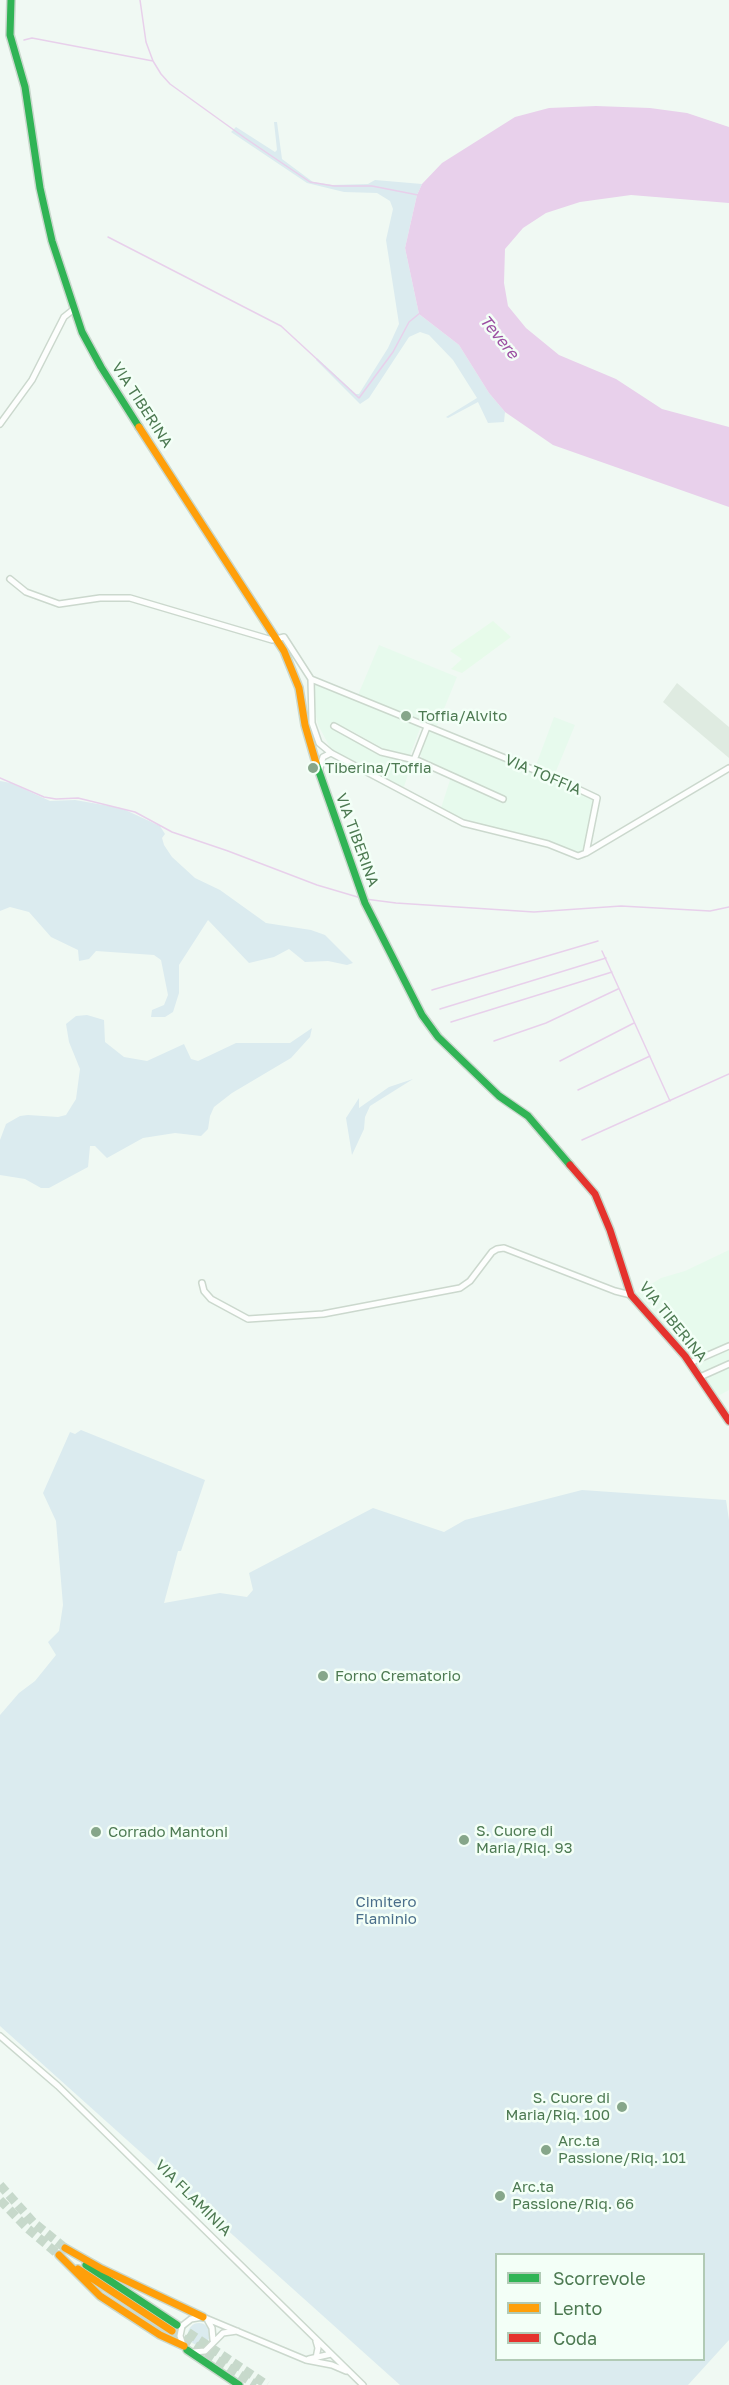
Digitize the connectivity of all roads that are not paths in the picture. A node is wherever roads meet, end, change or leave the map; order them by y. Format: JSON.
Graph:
{"nodes":[{"id":1,"x":12,"y":0,"type":"edge"},
{"id":2,"x":74,"y":309,"type":"junction"},
{"id":3,"x":0,"y":424,"type":"edge"},
{"id":4,"x":10,"y":579,"type":"dead end"},
{"id":5,"x":277,"y":640,"type":"junction"},
{"id":6,"x":311,"y":679,"type":"junction"},
{"id":7,"x":334,"y":726,"type":"dead end"},
{"id":8,"x":428,"y":727,"type":"junction"},
{"id":9,"x":331,"y":753,"type":"junction"},
{"id":10,"x":323,"y":757,"type":"junction"},
{"id":11,"x":314,"y":758,"type":"junction"},
{"id":12,"x":414,"y":760,"type":"junction"},
{"id":13,"x":729,"y":768,"type":"edge"},
{"id":14,"x":319,"y":771,"type":"junction"},
{"id":15,"x":503,"y":799,"type":"dead end"},
{"id":16,"x":586,"y":853,"type":"junction"},
{"id":17,"x":202,"y":1283,"type":"dead end"},
{"id":18,"x":631,"y":1296,"type":"junction"},
{"id":19,"x":729,"y":1346,"type":"edge"},
{"id":20,"x":690,"y":1364,"type":"junction"},
{"id":21,"x":729,"y":1365,"type":"edge"},
{"id":22,"x":700,"y":1377,"type":"junction"},
{"id":23,"x":729,"y":1421,"type":"edge"},
{"id":24,"x":0,"y":2036,"type":"edge"},
{"id":25,"x":203,"y":2317,"type":"junction"},
{"id":26,"x":237,"y":2331,"type":"junction"},
{"id":27,"x":313,"y":2337,"type":"junction"},
{"id":28,"x":211,"y":2344,"type":"junction"},
{"id":29,"x":186,"y":2348,"type":"junction"},
{"id":30,"x":333,"y":2356,"type":"junction"},
{"id":31,"x":318,"y":2361,"type":"junction"},
{"id":32,"x":350,"y":2373,"type":"junction"},
{"id":33,"x":239,"y":2385,"type":"edge"},
{"id":34,"x":363,"y":2385,"type":"edge"}],
"edges":[{"from":1,"to":2,"type":"main road","name":"VIA TIBERINA"},
{"from":2,"to":3,"type":"street"},
{"from":2,"to":5,"type":"main road","name":"VIA TIBERINA"},
{"from":4,"to":5,"type":"street"},
{"from":5,"to":6,"type":"street"},
{"from":5,"to":11,"type":"main road","name":"VIA TIBERINA"},
{"from":6,"to":8,"type":"street","name":"VIA TOFFIA"},
{"from":6,"to":9,"type":"street"},
{"from":7,"to":12,"type":"street"},
{"from":8,"to":12,"type":"street"},
{"from":8,"to":16,"type":"street","name":"VIA TOFFIA"},
{"from":9,"to":10,"type":"street"},
{"from":9,"to":16,"type":"street"},
{"from":10,"to":11,"type":"street"},
{"from":10,"to":14,"type":"street"},
{"from":11,"to":14,"type":"main road","name":"VIA TIBERINA"},
{"from":12,"to":15,"type":"street"},
{"from":13,"to":16,"type":"street"},
{"from":14,"to":18,"type":"main road","name":"VIA TIBERINA"},
{"from":17,"to":18,"type":"street"},
{"from":18,"to":20,"type":"main road","name":"VIA TIBERINA"},
{"from":19,"to":20,"type":"street"},
{"from":20,"to":22,"type":"main road","name":"VIA TIBERINA"},
{"from":21,"to":22,"type":"street"},
{"from":22,"to":23,"type":"main road","name":"VIA TIBERINA"},
{"from":24,"to":27,"type":"street","name":"VIA FLAMINIA"},
{"from":25,"to":26,"type":"street"},
{"from":25,"to":28,"type":"street"},
{"from":25,"to":29,"type":"street"},
{"from":25,"to":29,"type":"main road"},
{"from":26,"to":28,"type":"street"},
{"from":26,"to":31,"type":"street"},
{"from":27,"to":30,"type":"street","name":"VIA FLAMINIA"},
{"from":27,"to":31,"type":"street"},
{"from":28,"to":29,"type":"street"},
{"from":29,"to":33,"type":"main road"},
{"from":30,"to":31,"type":"street"},
{"from":30,"to":32,"type":"street","name":"VIA FLAMINIA"},
{"from":31,"to":32,"type":"street"},
{"from":32,"to":34,"type":"street","name":"VIA FLAMINIA"}]}
